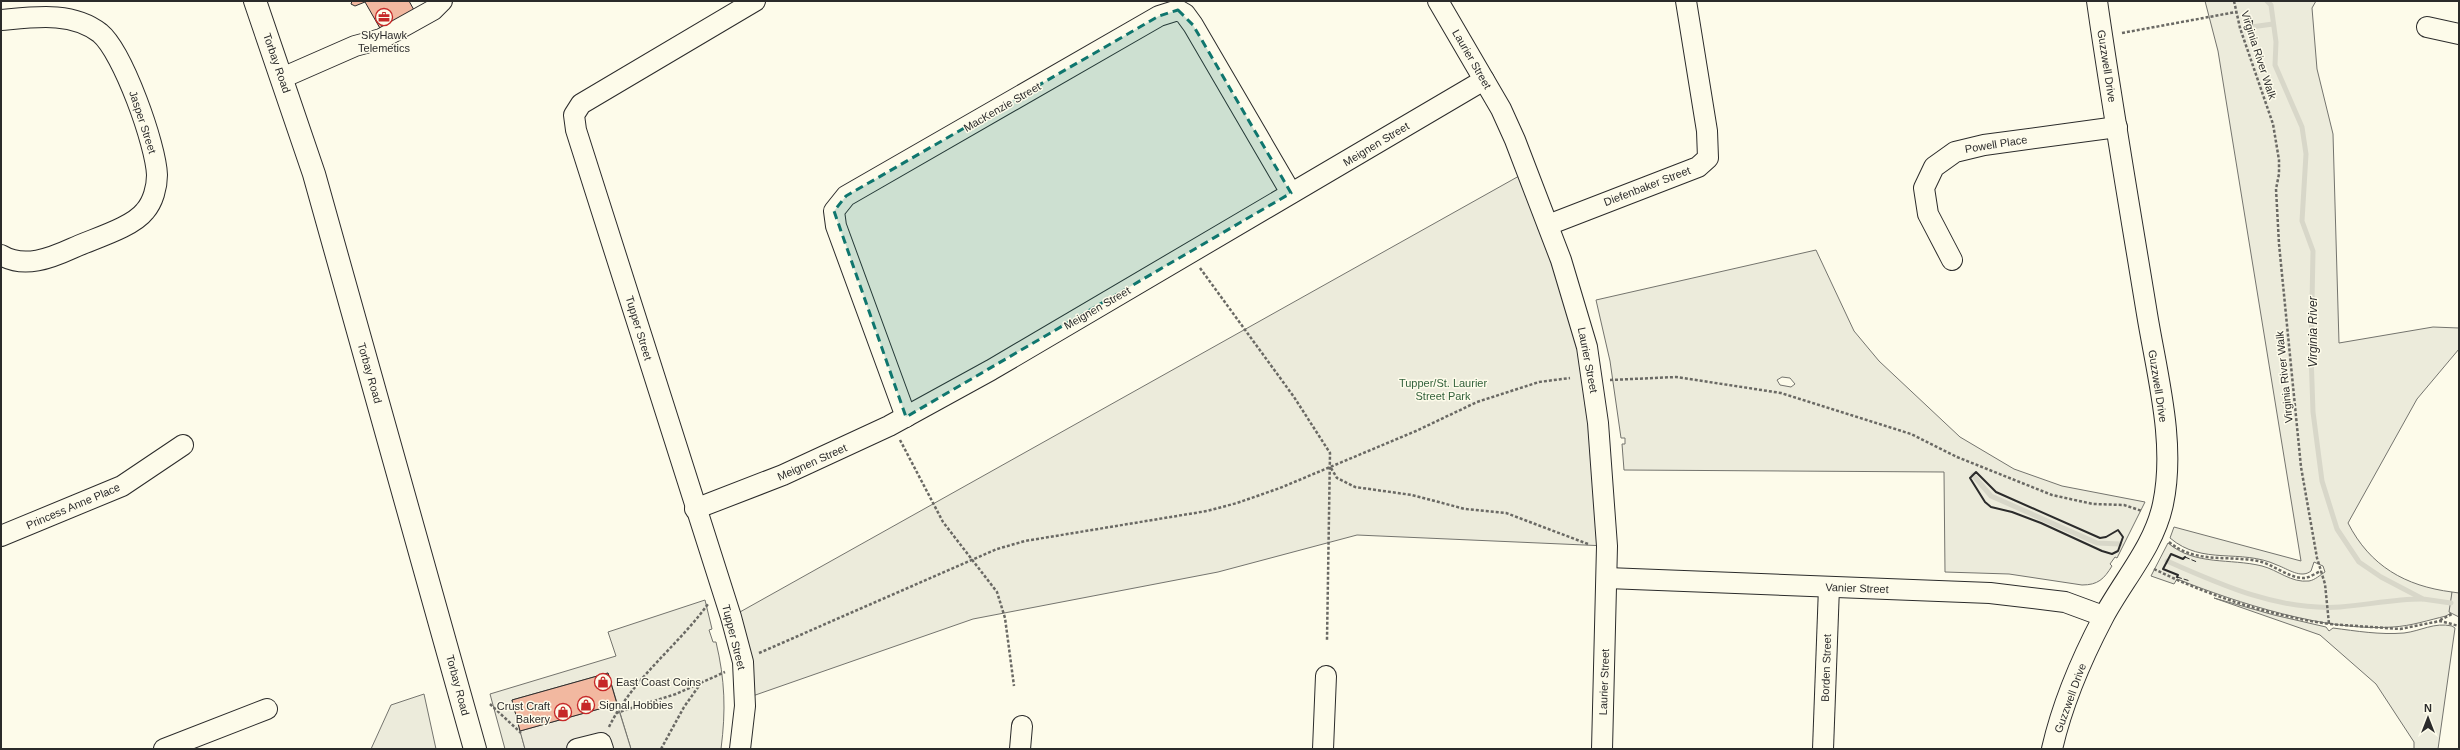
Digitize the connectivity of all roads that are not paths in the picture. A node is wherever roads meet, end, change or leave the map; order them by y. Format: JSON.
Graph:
{"nodes":[{"id":1,"x":255,"y":1,"type":"edge"},
{"id":2,"x":442,"y":1,"type":"edge"},
{"id":3,"x":755,"y":1,"type":"edge"},
{"id":4,"x":1438,"y":1,"type":"edge"},
{"id":5,"x":1686,"y":1,"type":"edge"},
{"id":6,"x":2097,"y":1,"type":"edge"},
{"id":7,"x":1,"y":20,"type":"edge"},
{"id":8,"x":2427,"y":27,"type":"dead end"},
{"id":9,"x":2459,"y":34,"type":"edge"},
{"id":10,"x":282,"y":78,"type":"junction"},
{"id":11,"x":1484,"y":80,"type":"junction"},
{"id":12,"x":2117,"y":127,"type":"junction"},
{"id":13,"x":1291,"y":193,"type":"junction"},
{"id":14,"x":1548,"y":225,"type":"junction"},
{"id":15,"x":1,"y":255,"type":"edge"},
{"id":16,"x":1952,"y":260,"type":"dead end"},
{"id":17,"x":906,"y":417,"type":"junction"},
{"id":18,"x":183,"y":445,"type":"dead end"},
{"id":19,"x":696,"y":508,"type":"junction"},
{"id":20,"x":1,"y":536,"type":"edge"},
{"id":21,"x":1608,"y":578,"type":"junction"},
{"id":22,"x":1829,"y":587,"type":"junction"},
{"id":23,"x":2103,"y":616,"type":"junction"},
{"id":24,"x":1326,"y":676,"type":"dead end"},
{"id":25,"x":267,"y":709,"type":"dead end"},
{"id":26,"x":1022,"y":726,"type":"dead end"},
{"id":27,"x":164,"y":749,"type":"edge"},
{"id":28,"x":475,"y":749,"type":"edge"},
{"id":29,"x":577,"y":749,"type":"edge"},
{"id":30,"x":603,"y":749,"type":"edge"},
{"id":31,"x":740,"y":749,"type":"edge"},
{"id":32,"x":1020,"y":749,"type":"edge"},
{"id":33,"x":1323,"y":749,"type":"edge"},
{"id":34,"x":1602,"y":749,"type":"edge"},
{"id":35,"x":1823,"y":749,"type":"edge"},
{"id":36,"x":2052,"y":749,"type":"edge"}],
"edges":[{"from":1,"to":10,"type":"main road","name":"Torbay Road"},
{"from":2,"to":10,"type":"street"},
{"from":3,"to":19,"type":"street","name":"Tupper Street"},
{"from":4,"to":11,"type":"street","name":"Laurier Street"},
{"from":5,"to":14,"type":"street","name":"Diefenbaker Street"},
{"from":6,"to":12,"type":"street","name":"Guzzwell Drive"},
{"from":7,"to":15,"type":"street","name":"Jasper Street"},
{"from":8,"to":9,"type":"street"},
{"from":10,"to":28,"type":"main road","name":"Torbay Road"},
{"from":11,"to":13,"type":"street","name":"Meignen Street"},
{"from":11,"to":14,"type":"street","name":"Laurier Street"},
{"from":12,"to":16,"type":"street","name":"Powell Place"},
{"from":12,"to":23,"type":"street","name":"Guzzwell Drive"},
{"from":13,"to":17,"type":"street","name":"Meignen Street"},
{"from":13,"to":17,"type":"street","name":"MacKenzie Street"},
{"from":14,"to":21,"type":"street","name":"Laurier Street"},
{"from":17,"to":19,"type":"street","name":"Meignen Street"},
{"from":18,"to":20,"type":"street","name":"Princess Anne Place"},
{"from":19,"to":31,"type":"street","name":"Tupper Street"},
{"from":21,"to":22,"type":"street","name":"Vanier Street"},
{"from":21,"to":34,"type":"street","name":"Laurier Street"},
{"from":22,"to":23,"type":"street","name":"Vanier Street"},
{"from":22,"to":35,"type":"street","name":"Borden Street"},
{"from":23,"to":36,"type":"street","name":"Guzzwell Drive"},
{"from":24,"to":33,"type":"street"},
{"from":25,"to":27,"type":"street"},
{"from":26,"to":32,"type":"street"},
{"from":29,"to":30,"type":"street"}]}
